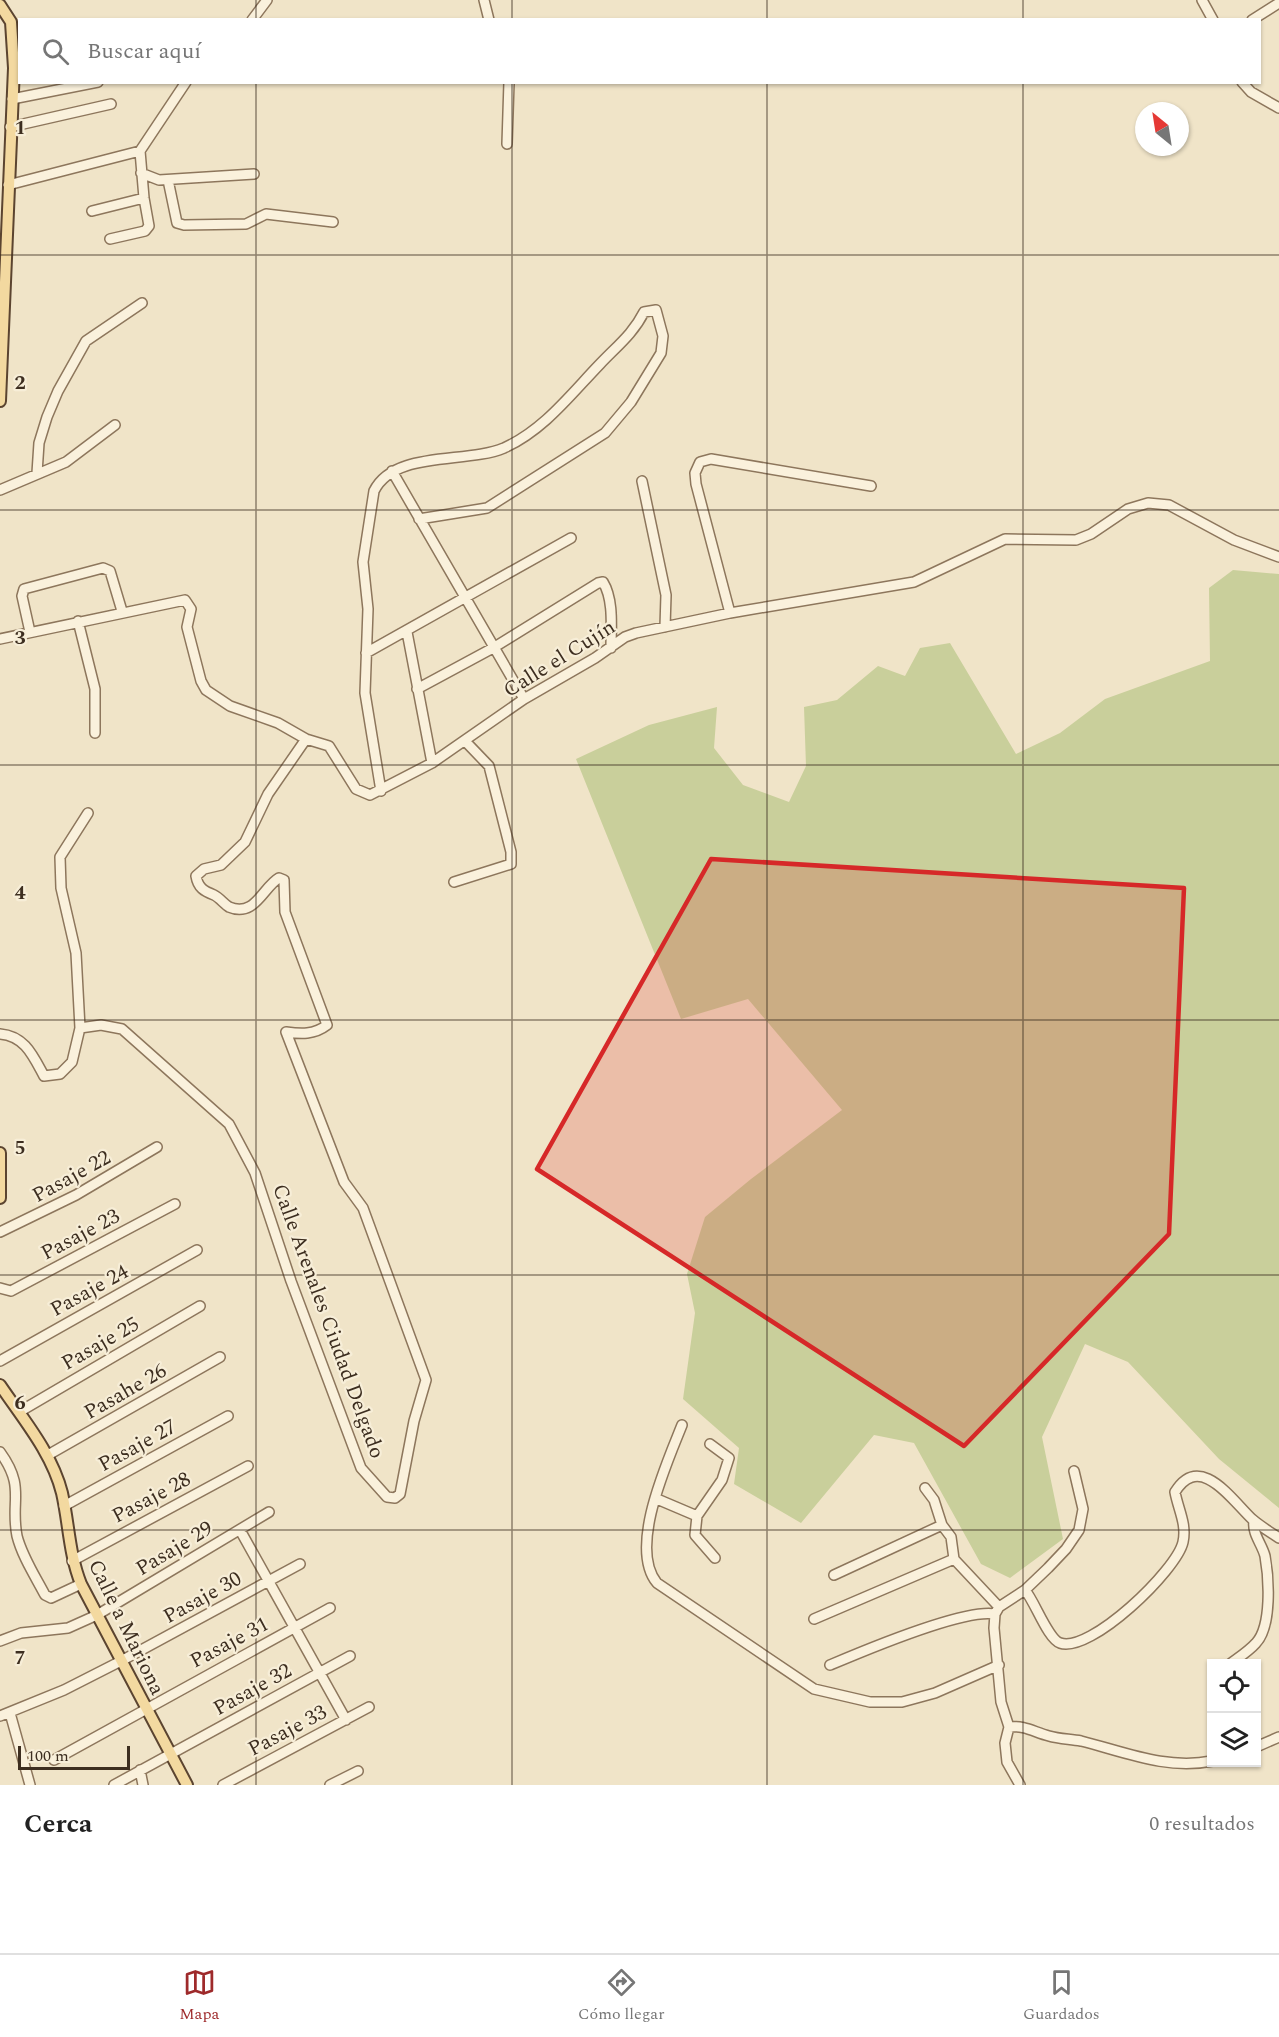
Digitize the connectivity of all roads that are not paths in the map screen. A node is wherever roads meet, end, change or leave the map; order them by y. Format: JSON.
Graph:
{"nodes":[{"id":1,"x":267,"y":0,"type":"edge"},
{"id":2,"x":484,"y":0,"type":"edge"},
{"id":3,"x":1202,"y":0,"type":"edge"},
{"id":4,"x":1279,"y":3,"type":"edge"},
{"id":5,"x":0,"y":5,"type":"edge"},
{"id":6,"x":254,"y":18,"type":"edge"},
{"id":7,"x":488,"y":18,"type":"edge"},
{"id":8,"x":1212,"y":18,"type":"edge"},
{"id":9,"x":1255,"y":18,"type":"edge"},
{"id":10,"x":88,"y":84,"type":"edge"},
{"id":11,"x":185,"y":84,"type":"edge"},
{"id":12,"x":509,"y":84,"type":"edge"},
{"id":13,"x":1244,"y":84,"type":"edge"},
{"id":14,"x":12,"y":99,"type":"junction"},
{"id":15,"x":111,"y":104,"type":"dead end"},
{"id":16,"x":1279,"y":108,"type":"edge"},
{"id":17,"x":10,"y":127,"type":"junction"},
{"id":18,"x":507,"y":144,"type":"dead end"},
{"id":19,"x":140,"y":151,"type":"junction"},
{"id":20,"x":141,"y":173,"type":"junction"},
{"id":21,"x":254,"y":174,"type":"dead end"},
{"id":22,"x":168,"y":180,"type":"junction"},
{"id":23,"x":8,"y":185,"type":"junction"},
{"id":24,"x":144,"y":198,"type":"junction"},
{"id":25,"x":92,"y":211,"type":"dead end"},
{"id":26,"x":333,"y":222,"type":"dead end"},
{"id":27,"x":110,"y":239,"type":"dead end"},
{"id":28,"x":142,"y":303,"type":"dead end"},
{"id":29,"x":0,"y":401,"type":"edge"},
{"id":30,"x":115,"y":425,"type":"dead end"},
{"id":31,"x":392,"y":471,"type":"junction"},
{"id":32,"x":37,"y":473,"type":"junction"},
{"id":33,"x":642,"y":481,"type":"dead end"},
{"id":34,"x":872,"y":486,"type":"dead end"},
{"id":35,"x":0,"y":490,"type":"edge"},
{"id":36,"x":418,"y":519,"type":"junction"},
{"id":37,"x":571,"y":538,"type":"dead end"},
{"id":38,"x":1279,"y":557,"type":"edge"},
{"id":39,"x":465,"y":599,"type":"junction"},
{"id":40,"x":122,"y":611,"type":"junction"},
{"id":41,"x":730,"y":613,"type":"junction"},
{"id":42,"x":78,"y":621,"type":"junction"},
{"id":43,"x":665,"y":627,"type":"junction"},
{"id":44,"x":30,"y":632,"type":"junction"},
{"id":45,"x":407,"y":632,"type":"junction"},
{"id":46,"x":0,"y":639,"type":"edge"},
{"id":47,"x":493,"y":648,"type":"junction"},
{"id":48,"x":610,"y":648,"type":"junction"},
{"id":49,"x":366,"y":653,"type":"junction"},
{"id":50,"x":417,"y":689,"type":"junction"},
{"id":51,"x":524,"y":699,"type":"junction"},
{"id":52,"x":95,"y":733,"type":"dead end"},
{"id":53,"x":306,"y":739,"type":"junction"},
{"id":54,"x":465,"y":741,"type":"junction"},
{"id":55,"x":432,"y":763,"type":"junction"},
{"id":56,"x":381,"y":791,"type":"junction"},
{"id":57,"x":88,"y":813,"type":"dead end"},
{"id":58,"x":454,"y":882,"type":"dead end"},
{"id":59,"x":80,"y":1028,"type":"junction"},
{"id":60,"x":0,"y":1034,"type":"edge"},
{"id":61,"x":157,"y":1147,"type":"dead end"},
{"id":62,"x":0,"y":1153,"type":"edge"},
{"id":63,"x":0,"y":1198,"type":"edge"},
{"id":64,"x":176,"y":1204,"type":"dead end"},
{"id":65,"x":0,"y":1232,"type":"edge"},
{"id":66,"x":197,"y":1250,"type":"dead end"},
{"id":67,"x":0,"y":1288,"type":"edge"},
{"id":68,"x":200,"y":1306,"type":"dead end"},
{"id":69,"x":220,"y":1357,"type":"dead end"},
{"id":70,"x":0,"y":1361,"type":"edge"},
{"id":71,"x":2,"y":1393,"type":"edge"},
{"id":72,"x":19,"y":1412,"type":"junction"},
{"id":73,"x":228,"y":1416,"type":"dead end"},
{"id":74,"x":682,"y":1425,"type":"dead end"},
{"id":75,"x":710,"y":1444,"type":"dead end"},
{"id":76,"x":0,"y":1452,"type":"edge"},
{"id":77,"x":48,"y":1455,"type":"junction"},
{"id":78,"x":248,"y":1466,"type":"dead end"},
{"id":79,"x":1074,"y":1471,"type":"dead end"},
{"id":80,"x":925,"y":1488,"type":"dead end"},
{"id":81,"x":657,"y":1499,"type":"junction"},
{"id":82,"x":64,"y":1506,"type":"junction"},
{"id":83,"x":269,"y":1512,"type":"dead end"},
{"id":84,"x":697,"y":1516,"type":"junction"},
{"id":85,"x":1254,"y":1521,"type":"junction"},
{"id":86,"x":942,"y":1525,"type":"junction"},
{"id":87,"x":240,"y":1530,"type":"junction"},
{"id":88,"x":1279,"y":1538,"type":"edge"},
{"id":89,"x":715,"y":1558,"type":"dead end"},
{"id":90,"x":954,"y":1558,"type":"junction"},
{"id":91,"x":72,"y":1561,"type":"junction"},
{"id":92,"x":300,"y":1564,"type":"dead end"},
{"id":93,"x":834,"y":1575,"type":"dead end"},
{"id":94,"x":269,"y":1581,"type":"junction"},
{"id":95,"x":81,"y":1584,"type":"junction"},
{"id":96,"x":1025,"y":1590,"type":"junction"},
{"id":97,"x":330,"y":1608,"type":"dead end"},
{"id":98,"x":997,"y":1610,"type":"junction"},
{"id":99,"x":97,"y":1615,"type":"junction"},
{"id":100,"x":814,"y":1619,"type":"dead end"},
{"id":101,"x":295,"y":1627,"type":"junction"},
{"id":102,"x":0,"y":1641,"type":"edge"},
{"id":103,"x":350,"y":1656,"type":"dead end"},
{"id":104,"x":1236,"y":1659,"type":"edge"},
{"id":105,"x":121,"y":1661,"type":"junction"},
{"id":106,"x":830,"y":1665,"type":"dead end"},
{"id":107,"x":999,"y":1665,"type":"junction"},
{"id":108,"x":320,"y":1672,"type":"junction"},
{"id":109,"x":369,"y":1707,"type":"dead end"},
{"id":110,"x":145,"y":1708,"type":"junction"},
{"id":111,"x":10,"y":1713,"type":"junction"},
{"id":112,"x":0,"y":1716,"type":"edge"},
{"id":113,"x":346,"y":1720,"type":"junction"},
{"id":114,"x":1009,"y":1727,"type":"junction"},
{"id":115,"x":1279,"y":1737,"type":"edge"},
{"id":116,"x":1261,"y":1745,"type":"edge"},
{"id":117,"x":171,"y":1754,"type":"junction"},
{"id":118,"x":54,"y":1760,"type":"dead end"},
{"id":119,"x":1207,"y":1761,"type":"edge"},
{"id":120,"x":140,"y":1770,"type":"junction"},
{"id":121,"x":358,"y":1771,"type":"dead end"},
{"id":122,"x":30,"y":1785,"type":"edge"},
{"id":123,"x":114,"y":1785,"type":"edge"},
{"id":124,"x":142,"y":1785,"type":"edge"},
{"id":125,"x":187,"y":1785,"type":"edge"},
{"id":126,"x":223,"y":1785,"type":"edge"},
{"id":127,"x":330,"y":1785,"type":"edge"},
{"id":128,"x":1020,"y":1785,"type":"edge"}],
"edges":[{"from":1,"to":6,"type":"street"},
{"from":2,"to":7,"type":"street"},
{"from":3,"to":8,"type":"street"},
{"from":4,"to":9,"type":"street"},
{"from":5,"to":14,"type":"main road"},
{"from":10,"to":14,"type":"street"},
{"from":11,"to":19,"type":"street"},
{"from":12,"to":18,"type":"street"},
{"from":13,"to":16,"type":"street"},
{"from":14,"to":17,"type":"main road"},
{"from":15,"to":17,"type":"street"},
{"from":17,"to":23,"type":"main road"},
{"from":19,"to":20,"type":"street"},
{"from":19,"to":23,"type":"street"},
{"from":20,"to":22,"type":"street"},
{"from":20,"to":24,"type":"street"},
{"from":21,"to":22,"type":"street"},
{"from":22,"to":26,"type":"street"},
{"from":23,"to":29,"type":"main road"},
{"from":24,"to":25,"type":"street"},
{"from":24,"to":27,"type":"street"},
{"from":28,"to":32,"type":"street"},
{"from":30,"to":32,"type":"street"},
{"from":31,"to":36,"type":"street"},
{"from":31,"to":36,"type":"street"},
{"from":31,"to":49,"type":"street"},
{"from":32,"to":35,"type":"street"},
{"from":33,"to":43,"type":"street"},
{"from":34,"to":41,"type":"street"},
{"from":36,"to":39,"type":"street"},
{"from":37,"to":39,"type":"street"},
{"from":38,"to":41,"type":"street","name":"Calle el Cujín"},
{"from":39,"to":45,"type":"street"},
{"from":39,"to":47,"type":"street"},
{"from":40,"to":42,"type":"street"},
{"from":40,"to":44,"type":"street"},
{"from":40,"to":53,"type":"street"},
{"from":41,"to":43,"type":"street","name":"Calle el Cujín"},
{"from":42,"to":44,"type":"street"},
{"from":42,"to":52,"type":"street"},
{"from":43,"to":48,"type":"street","name":"Calle el Cujín"},
{"from":44,"to":46,"type":"street"},
{"from":45,"to":49,"type":"street"},
{"from":45,"to":50,"type":"street"},
{"from":47,"to":48,"type":"street"},
{"from":47,"to":50,"type":"street"},
{"from":47,"to":51,"type":"street"},
{"from":48,"to":51,"type":"street","name":"Calle el Cujín"},
{"from":49,"to":56,"type":"street"},
{"from":50,"to":55,"type":"street"},
{"from":51,"to":54,"type":"street","name":"Calle el Cujín"},
{"from":53,"to":56,"type":"street"},
{"from":53,"to":59,"type":"street","name":"Calle Arenales Ciudad Delgado"},
{"from":54,"to":55,"type":"street","name":"Calle el Cujín"},
{"from":54,"to":58,"type":"street"},
{"from":55,"to":56,"type":"street","name":"Calle el Cujín"},
{"from":57,"to":59,"type":"street"},
{"from":59,"to":60,"type":"street"},
{"from":61,"to":65,"type":"street","name":"Pasaje 22"},
{"from":62,"to":63,"type":"main road"},
{"from":64,"to":67,"type":"street","name":"Pasaje 23"},
{"from":66,"to":70,"type":"street","name":"Pasaje 24"},
{"from":68,"to":72,"type":"street","name":"Pasaje 25"},
{"from":69,"to":77,"type":"street","name":"Pasahe 26"},
{"from":71,"to":72,"type":"main road","name":"Calle a Mariona"},
{"from":72,"to":77,"type":"main road","name":"Calle a Mariona"},
{"from":73,"to":82,"type":"street","name":"Pasaje 27"},
{"from":74,"to":81,"type":"street"},
{"from":75,"to":84,"type":"street"},
{"from":76,"to":95,"type":"street"},
{"from":77,"to":82,"type":"main road","name":"Calle a Mariona"},
{"from":78,"to":91,"type":"street","name":"Pasaje 28"},
{"from":79,"to":96,"type":"street"},
{"from":80,"to":86,"type":"street"},
{"from":81,"to":84,"type":"street"},
{"from":81,"to":107,"type":"street"},
{"from":82,"to":91,"type":"main road","name":"Calle a Mariona"},
{"from":83,"to":87,"type":"street","name":"Pasaje 29"},
{"from":84,"to":89,"type":"street"},
{"from":85,"to":88,"type":"street"},
{"from":85,"to":96,"type":"street"},
{"from":85,"to":104,"type":"street"},
{"from":86,"to":90,"type":"street"},
{"from":86,"to":93,"type":"street"},
{"from":87,"to":94,"type":"street"},
{"from":87,"to":99,"type":"street","name":"Pasaje 29"},
{"from":90,"to":98,"type":"street"},
{"from":90,"to":100,"type":"street"},
{"from":91,"to":95,"type":"main road","name":"Calle a Mariona"},
{"from":92,"to":94,"type":"street","name":"Pasaje 30"},
{"from":94,"to":101,"type":"street"},
{"from":94,"to":105,"type":"street","name":"Pasaje 30"},
{"from":95,"to":99,"type":"main road","name":"Calle a Mariona"},
{"from":96,"to":98,"type":"street"},
{"from":97,"to":101,"type":"street","name":"Pasaje 31"},
{"from":98,"to":106,"type":"street"},
{"from":98,"to":107,"type":"street"},
{"from":99,"to":102,"type":"street","name":"Pasaje 29"},
{"from":99,"to":105,"type":"main road","name":"Calle a Mariona"},
{"from":101,"to":108,"type":"street"},
{"from":101,"to":110,"type":"street","name":"Pasaje 31"},
{"from":103,"to":108,"type":"street","name":"Pasaje 32"},
{"from":105,"to":110,"type":"main road","name":"Calle a Mariona"},
{"from":105,"to":111,"type":"street","name":"Pasaje 30"},
{"from":107,"to":114,"type":"street"},
{"from":108,"to":113,"type":"street"},
{"from":108,"to":117,"type":"street","name":"Pasaje 32"},
{"from":109,"to":113,"type":"street","name":"Pasaje 33"},
{"from":110,"to":117,"type":"main road","name":"Calle a Mariona"},
{"from":110,"to":118,"type":"street","name":"Pasaje 31"},
{"from":111,"to":112,"type":"street","name":"Pasaje 30"},
{"from":111,"to":122,"type":"street"},
{"from":113,"to":126,"type":"street","name":"Pasaje 33"},
{"from":114,"to":119,"type":"street"},
{"from":114,"to":128,"type":"street"},
{"from":115,"to":116,"type":"street"},
{"from":117,"to":120,"type":"street","name":"Pasaje 32"},
{"from":117,"to":125,"type":"main road","name":"Calle a Mariona"},
{"from":120,"to":123,"type":"street","name":"Pasaje 32"},
{"from":120,"to":124,"type":"street"},
{"from":121,"to":127,"type":"street"}]}
